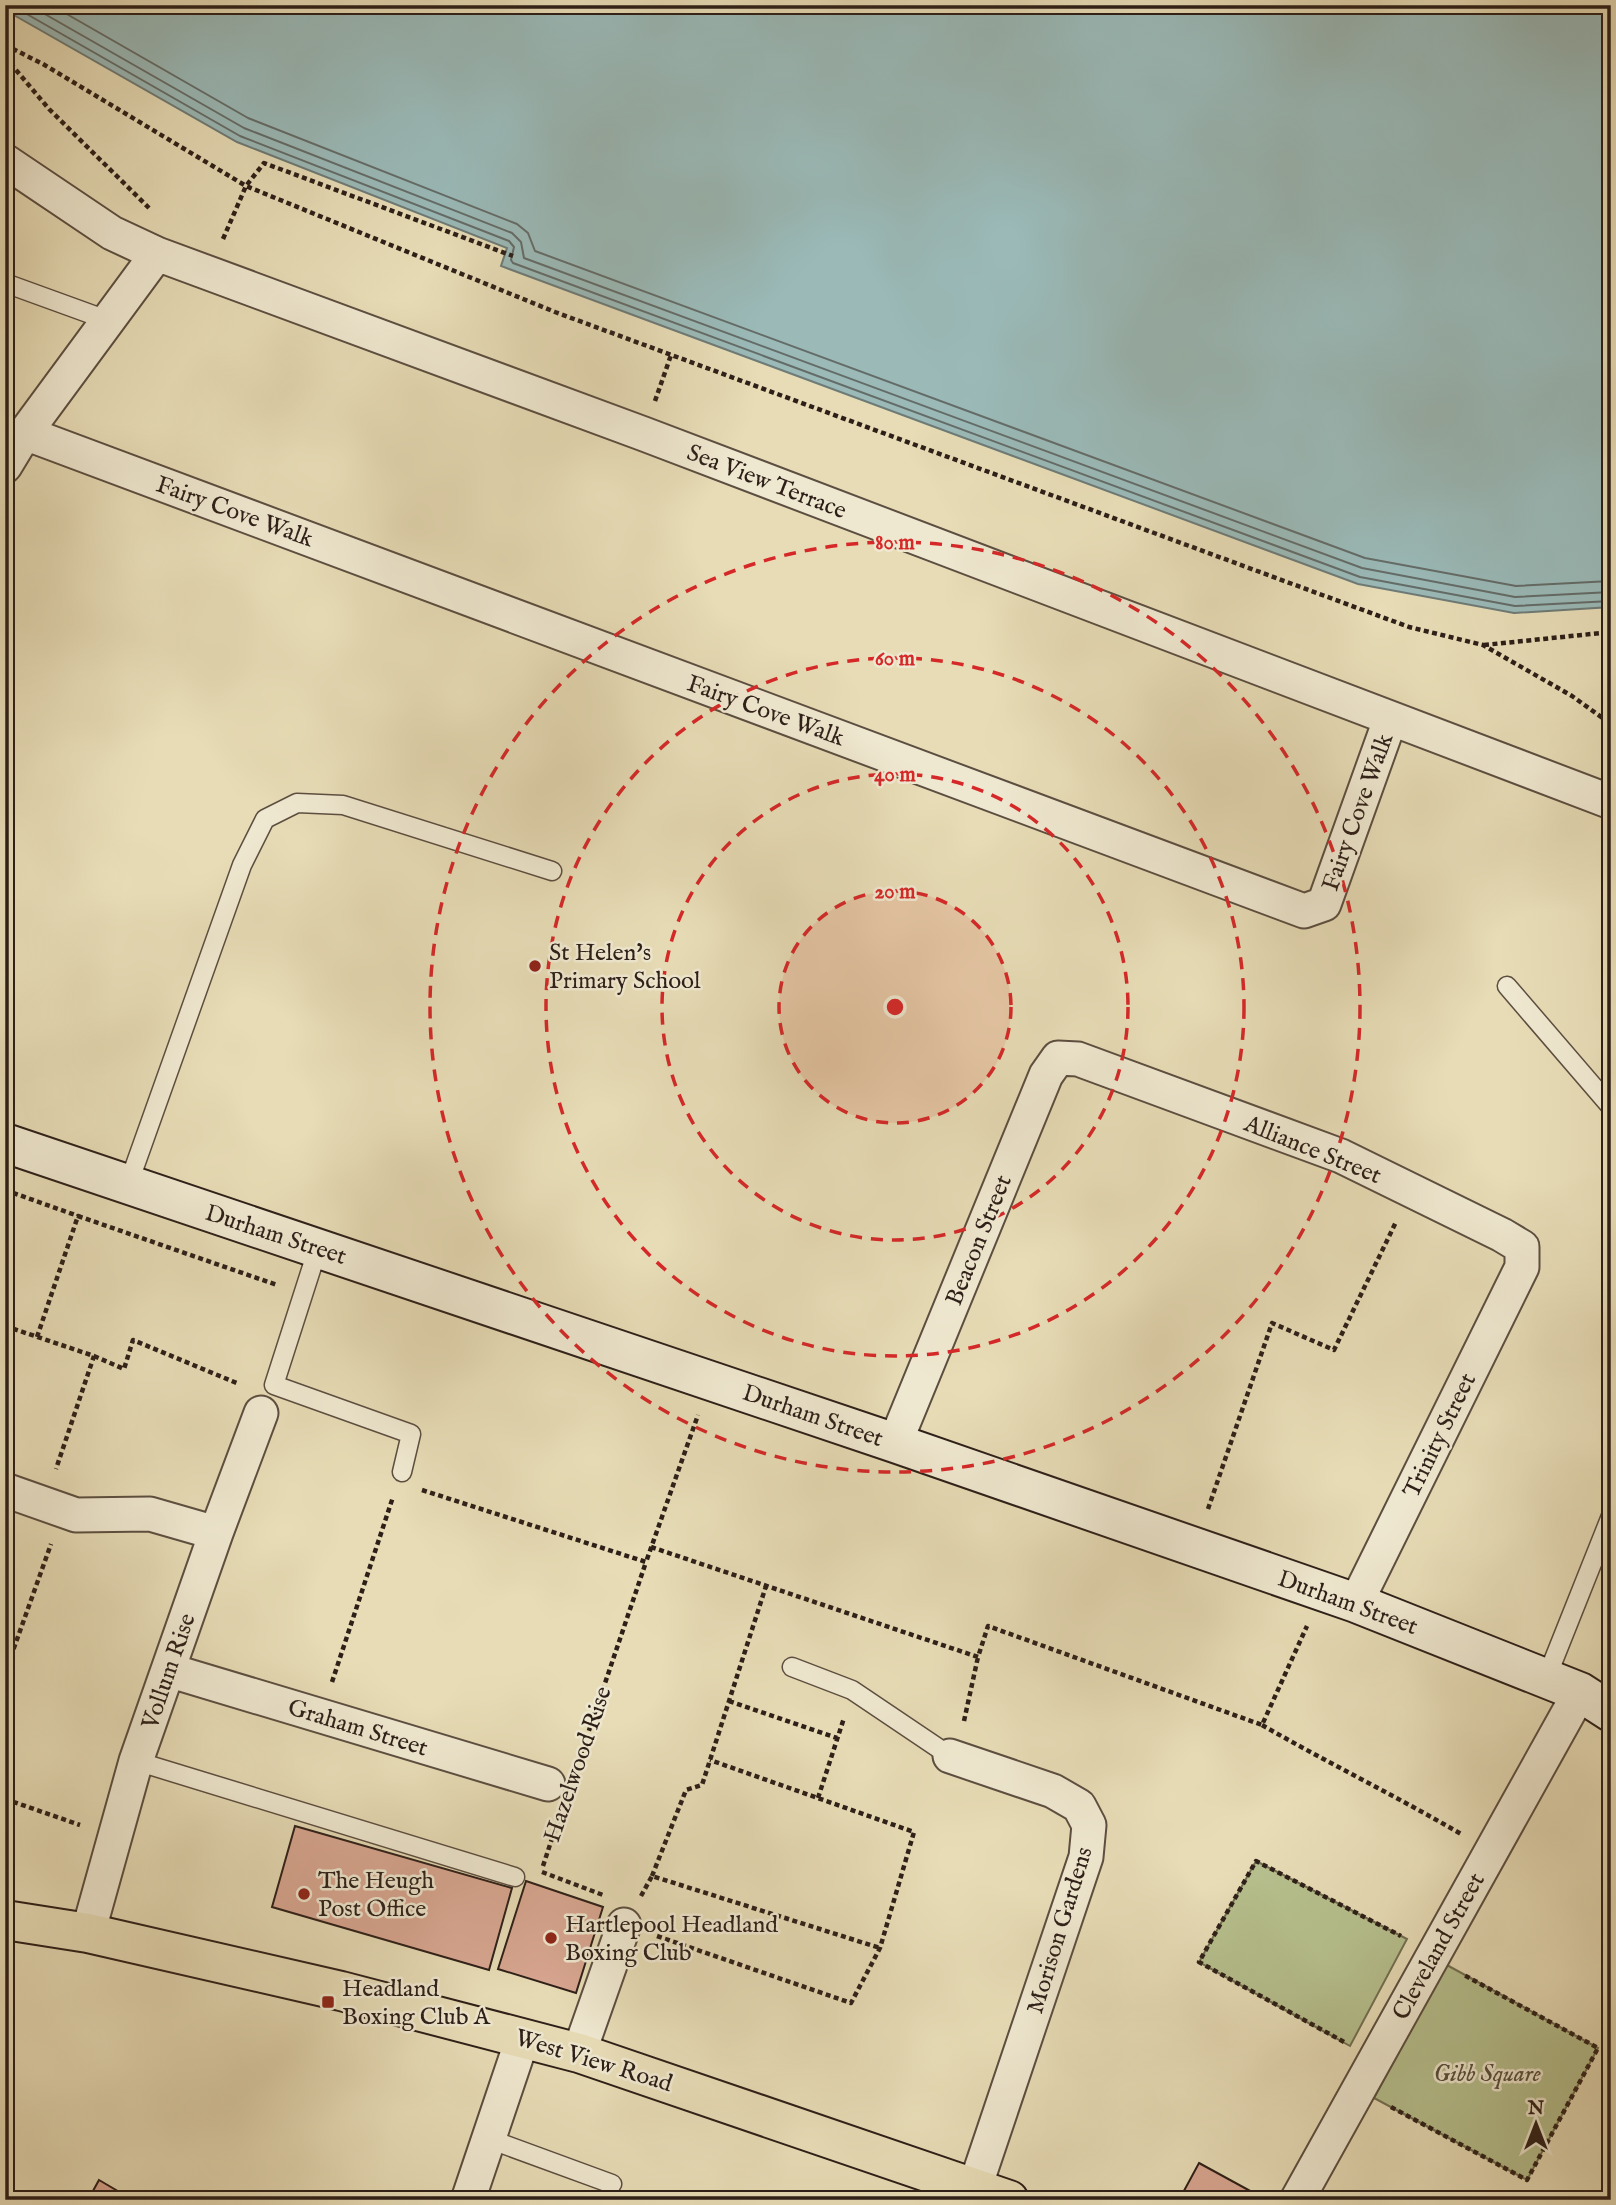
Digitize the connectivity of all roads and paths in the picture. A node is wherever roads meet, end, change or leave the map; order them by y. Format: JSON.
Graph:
{"nodes":[{"id":1,"x":5,"y":45,"type":"edge"},
{"id":2,"x":5,"y":57,"type":"edge"},
{"id":3,"x":5,"y":161,"type":"edge"},
{"id":4,"x":246,"y":186,"type":"junction"},
{"id":5,"x":223,"y":239,"type":"dead end"},
{"id":6,"x":157,"y":254,"type":"junction"},
{"id":7,"x":513,"y":256,"type":"dead end"},
{"id":8,"x":5,"y":284,"type":"edge"},
{"id":9,"x":107,"y":320,"type":"junction"},
{"id":10,"x":671,"y":355,"type":"junction"},
{"id":11,"x":654,"y":402,"type":"dead end"},
{"id":12,"x":25,"y":433,"type":"junction"},
{"id":13,"x":5,"y":466,"type":"edge"},
{"id":14,"x":1611,"y":632,"type":"edge"},
{"id":15,"x":1483,"y":645,"type":"junction"},
{"id":16,"x":1390,"y":720,"type":"junction"},
{"id":17,"x":1611,"y":724,"type":"edge"},
{"id":18,"x":1611,"y":802,"type":"edge"},
{"id":19,"x":552,"y":871,"type":"dead end"},
{"id":20,"x":1507,"y":986,"type":"dead end"},
{"id":21,"x":1078,"y":1059,"type":"joint"},
{"id":22,"x":1611,"y":1107,"type":"edge"},
{"id":23,"x":5,"y":1143,"type":"edge"},
{"id":24,"x":128,"y":1185,"type":"junction"},
{"id":25,"x":5,"y":1190,"type":"edge"},
{"id":26,"x":1411,"y":1191,"type":"junction"},
{"id":27,"x":78,"y":1216,"type":"junction"},
{"id":28,"x":318,"y":1248,"type":"junction"},
{"id":29,"x":1522,"y":1267,"type":"joint"},
{"id":30,"x":303,"y":1295,"type":"junction"},
{"id":31,"x":5,"y":1326,"type":"edge"},
{"id":32,"x":37,"y":1337,"type":"junction"},
{"id":33,"x":94,"y":1356,"type":"junction"},
{"id":34,"x":710,"y":1381,"type":"junction"},
{"id":35,"x":253,"y":1399,"type":"joint"},
{"id":36,"x":895,"y":1443,"type":"junction"},
{"id":37,"x":400,"y":1477,"type":"junction"},
{"id":38,"x":5,"y":1490,"type":"edge"},
{"id":39,"x":54,"y":1507,"type":"junction"},
{"id":40,"x":1611,"y":1516,"type":"edge"},
{"id":41,"x":216,"y":1533,"type":"junction"},
{"id":42,"x":651,"y":1547,"type":"junction"},
{"id":43,"x":1195,"y":1547,"type":"junction"},
{"id":44,"x":646,"y":1562,"type":"junction"},
{"id":45,"x":766,"y":1586,"type":"junction"},
{"id":46,"x":1340,"y":1597,"type":"junction"},
{"id":47,"x":978,"y":1657,"type":"junction"},
{"id":48,"x":792,"y":1667,"type":"dead end"},
{"id":49,"x":168,"y":1670,"type":"junction"},
{"id":50,"x":5,"y":1673,"type":"edge"},
{"id":51,"x":852,"y":1690,"type":"junction"},
{"id":52,"x":1579,"y":1695,"type":"edge"},
{"id":53,"x":729,"y":1701,"type":"junction"},
{"id":54,"x":320,"y":1716,"type":"junction"},
{"id":55,"x":1262,"y":1725,"type":"junction"},
{"id":56,"x":837,"y":1738,"type":"junction"},
{"id":57,"x":953,"y":1757,"type":"junction"},
{"id":58,"x":710,"y":1760,"type":"junction"},
{"id":59,"x":136,"y":1761,"type":"junction"},
{"id":60,"x":562,"y":1786,"type":"junction"},
{"id":61,"x":818,"y":1798,"type":"junction"},
{"id":62,"x":5,"y":1799,"type":"edge"},
{"id":63,"x":115,"y":1837,"type":"junction"},
{"id":64,"x":1492,"y":1852,"type":"junction"},
{"id":65,"x":652,"y":1876,"type":"junction"},
{"id":66,"x":515,"y":1877,"type":"dead end"},
{"id":67,"x":629,"y":1915,"type":"junction"},
{"id":68,"x":8,"y":1916,"type":"edge"},
{"id":69,"x":88,"y":1933,"type":"junction"},
{"id":70,"x":880,"y":1948,"type":"junction"},
{"id":71,"x":523,"y":2037,"type":"junction"},
{"id":72,"x":579,"y":2053,"type":"junction"},
{"id":73,"x":489,"y":2138,"type":"junction"},
{"id":74,"x":612,"y":2184,"type":"dead end"},
{"id":75,"x":992,"y":2193,"type":"edge"},
{"id":76,"x":468,"y":2200,"type":"edge"},
{"id":77,"x":1297,"y":2200,"type":"edge"}],
"edges":[{"from":1,"to":4,"type":"path"},
{"from":2,"to":6,"type":"path"},
{"from":3,"to":6,"type":"street","name":"Sea View Terrace"},
{"from":4,"to":5,"type":"path"},
{"from":4,"to":7,"type":"path"},
{"from":4,"to":10,"type":"path"},
{"from":6,"to":9,"type":"street"},
{"from":6,"to":16,"type":"street","name":"Sea View Terrace"},
{"from":8,"to":9,"type":"lane"},
{"from":9,"to":12,"type":"street"},
{"from":10,"to":11,"type":"path"},
{"from":10,"to":15,"type":"path"},
{"from":12,"to":13,"type":"street"},
{"from":12,"to":16,"type":"street","name":"Fairy Cove Walk"},
{"from":14,"to":15,"type":"path"},
{"from":15,"to":17,"type":"path"},
{"from":16,"to":18,"type":"street","name":"Sea View Terrace"},
{"from":19,"to":24,"type":"lane"},
{"from":20,"to":22,"type":"lane"},
{"from":21,"to":26,"type":"street","name":"Alliance Street"},
{"from":21,"to":36,"type":"street","name":"Beacon Street"},
{"from":23,"to":24,"type":"street","name":"Durham Street"},
{"from":24,"to":28,"type":"street","name":"Durham Street"},
{"from":25,"to":27,"type":"path"},
{"from":26,"to":29,"type":"street","name":"Alliance Street"},
{"from":26,"to":43,"type":"path"},
{"from":27,"to":30,"type":"path"},
{"from":27,"to":32,"type":"path"},
{"from":28,"to":30,"type":"lane"},
{"from":28,"to":34,"type":"street","name":"Durham Street"},
{"from":29,"to":46,"type":"street","name":"Trinity Street"},
{"from":30,"to":37,"type":"lane"},
{"from":31,"to":32,"type":"path"},
{"from":32,"to":33,"type":"path"},
{"from":33,"to":35,"type":"path"},
{"from":33,"to":39,"type":"path"},
{"from":34,"to":36,"type":"street","name":"Durham Street"},
{"from":34,"to":42,"type":"path","name":"Hazelwood Rise"},
{"from":35,"to":41,"type":"street","name":"Vollum Rise"},
{"from":36,"to":43,"type":"street","name":"Durham Street"},
{"from":37,"to":44,"type":"path"},
{"from":37,"to":54,"type":"path"},
{"from":38,"to":39,"type":"street"},
{"from":39,"to":41,"type":"street"},
{"from":39,"to":50,"type":"path"},
{"from":40,"to":52,"type":"lane"},
{"from":41,"to":49,"type":"street","name":"Vollum Rise"},
{"from":42,"to":44,"type":"path","name":"Hazelwood Rise"},
{"from":42,"to":45,"type":"path"},
{"from":43,"to":46,"type":"street","name":"Durham Street"},
{"from":44,"to":60,"type":"path","name":"Hazelwood Rise"},
{"from":45,"to":47,"type":"path"},
{"from":45,"to":53,"type":"path"},
{"from":46,"to":52,"type":"street","name":"Durham Street"},
{"from":46,"to":55,"type":"path"},
{"from":47,"to":55,"type":"path"},
{"from":47,"to":57,"type":"path"},
{"from":48,"to":51,"type":"lane"},
{"from":49,"to":54,"type":"street","name":"Graham Street"},
{"from":49,"to":59,"type":"street","name":"Vollum Rise"},
{"from":51,"to":56,"type":"path"},
{"from":51,"to":57,"type":"lane"},
{"from":52,"to":64,"type":"street","name":"Cleveland Street"},
{"from":53,"to":56,"type":"path"},
{"from":53,"to":58,"type":"path"},
{"from":54,"to":60,"type":"street","name":"Graham Street"},
{"from":55,"to":64,"type":"path"},
{"from":56,"to":61,"type":"path"},
{"from":57,"to":75,"type":"street","name":"Morison Gardens"},
{"from":58,"to":61,"type":"path"},
{"from":58,"to":65,"type":"path"},
{"from":59,"to":63,"type":"street","name":"Vollum Rise"},
{"from":59,"to":66,"type":"lane"},
{"from":60,"to":67,"type":"path","name":"Hazelwood Rise"},
{"from":61,"to":70,"type":"path"},
{"from":62,"to":63,"type":"path"},
{"from":63,"to":69,"type":"street","name":"Vollum Rise"},
{"from":64,"to":77,"type":"street","name":"Cleveland Street"},
{"from":65,"to":67,"type":"path"},
{"from":65,"to":70,"type":"path"},
{"from":67,"to":70,"type":"path"},
{"from":67,"to":72,"type":"street"},
{"from":68,"to":69,"type":"main road","name":"West View Road"},
{"from":69,"to":71,"type":"main road","name":"West View Road"},
{"from":71,"to":72,"type":"main road","name":"West View Road"},
{"from":71,"to":73,"type":"street"},
{"from":72,"to":75,"type":"main road","name":"West View Road"},
{"from":73,"to":74,"type":"lane"},
{"from":73,"to":76,"type":"street"}]}
